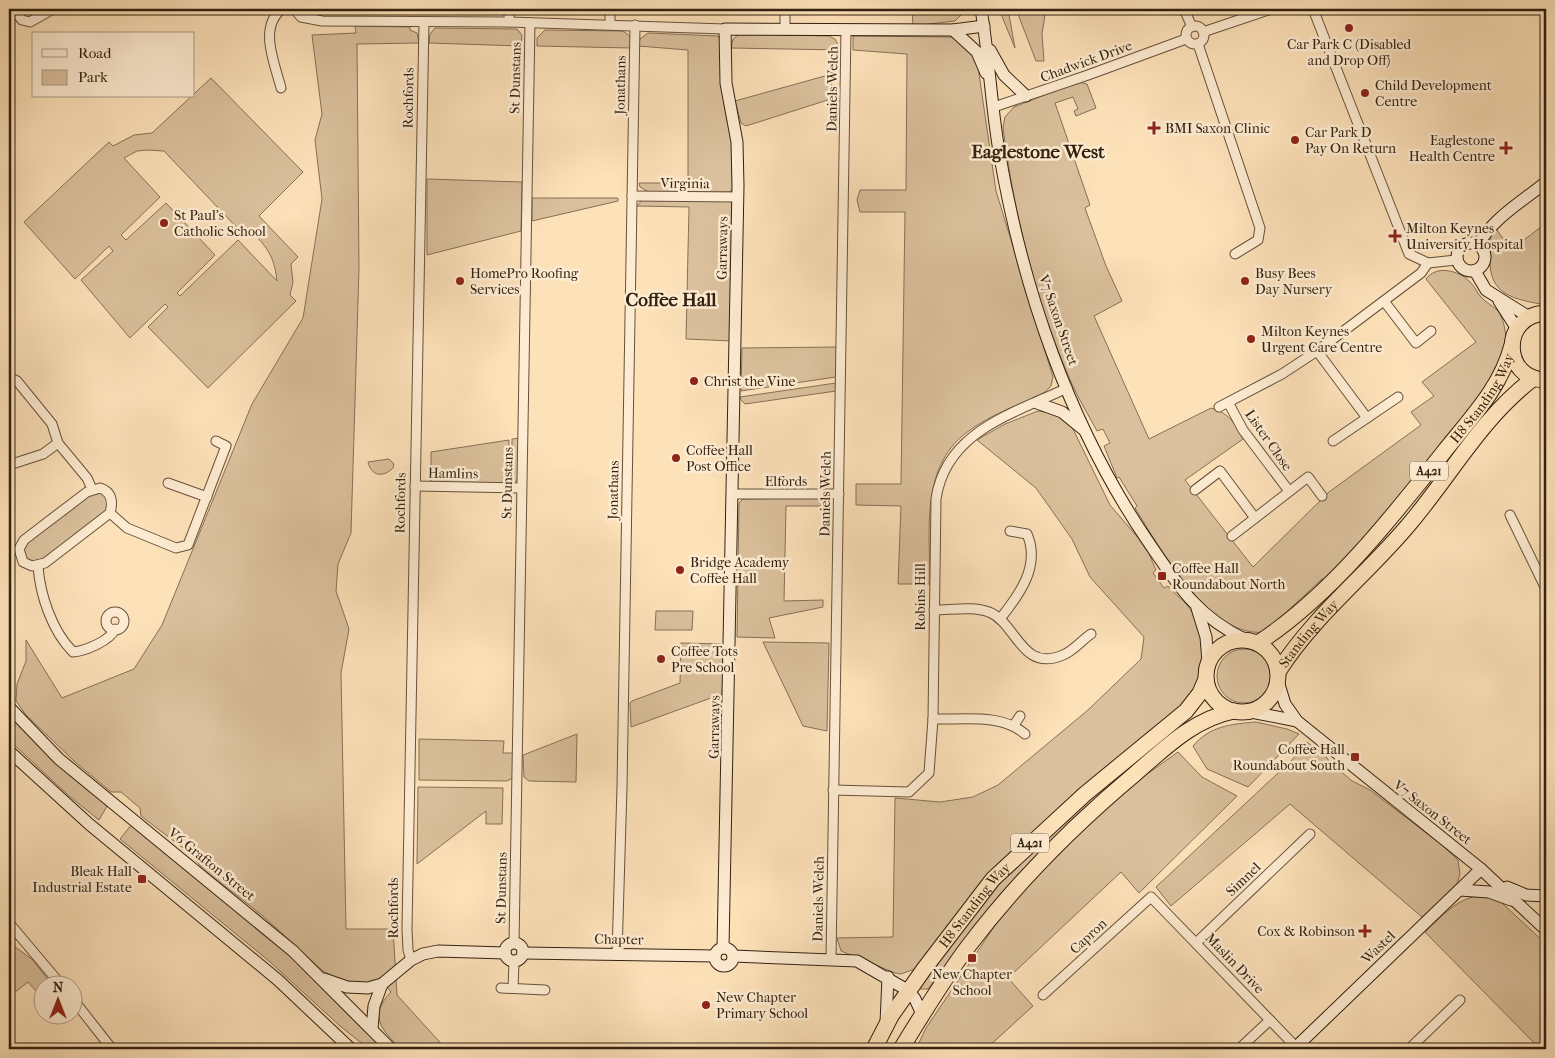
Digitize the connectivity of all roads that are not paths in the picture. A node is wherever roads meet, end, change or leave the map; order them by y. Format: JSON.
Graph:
{"nodes":[{"id":1,"x":13,"y":9,"type":"edge"},
{"id":2,"x":53,"y":9,"type":"edge"},
{"id":3,"x":282,"y":9,"type":"edge"},
{"id":4,"x":295,"y":9,"type":"edge"},
{"id":5,"x":509,"y":9,"type":"edge"},
{"id":6,"x":610,"y":9,"type":"edge"},
{"id":7,"x":785,"y":9,"type":"edge"},
{"id":8,"x":981,"y":9,"type":"edge"},
{"id":9,"x":1184,"y":9,"type":"edge"},
{"id":10,"x":1271,"y":9,"type":"edge"},
{"id":11,"x":1313,"y":9,"type":"edge"},
{"id":12,"x":424,"y":22,"type":"junction"},
{"id":13,"x":509,"y":22,"type":"junction"},
{"id":14,"x":530,"y":23,"type":"junction"},
{"id":15,"x":610,"y":24,"type":"junction"},
{"id":16,"x":635,"y":25,"type":"junction"},
{"id":17,"x":984,"y":26,"type":"junction"},
{"id":18,"x":1192,"y":27,"type":"junction"},
{"id":19,"x":785,"y":28,"type":"junction"},
{"id":20,"x":725,"y":29,"type":"junction"},
{"id":21,"x":846,"y":30,"type":"junction"},
{"id":22,"x":953,"y":30,"type":"junction"},
{"id":23,"x":1203,"y":32,"type":"junction"},
{"id":24,"x":986,"y":39,"type":"junction"},
{"id":25,"x":1186,"y":39,"type":"junction"},
{"id":26,"x":1198,"y":44,"type":"junction"},
{"id":27,"x":991,"y":86,"type":"junction"},
{"id":28,"x":281,"y":88,"type":"dead end"},
{"id":29,"x":1026,"y":96,"type":"junction"},
{"id":30,"x":994,"y":107,"type":"junction"},
{"id":31,"x":1546,"y":182,"type":"edge"},
{"id":32,"x":632,"y":196,"type":"junction"},
{"id":33,"x":738,"y":197,"type":"junction"},
{"id":34,"x":1478,"y":245,"type":"junction"},
{"id":35,"x":1235,"y":254,"type":"dead end"},
{"id":36,"x":1456,"y":260,"type":"junction"},
{"id":37,"x":1428,"y":263,"type":"junction"},
{"id":38,"x":1475,"y":271,"type":"junction"},
{"id":39,"x":1496,"y":297,"type":"junction"},
{"id":40,"x":1384,"y":301,"type":"junction"},
{"id":41,"x":1546,"y":313,"type":"edge"},
{"id":42,"x":1529,"y":317,"type":"junction"},
{"id":43,"x":1517,"y":329,"type":"junction"},
{"id":44,"x":1431,"y":331,"type":"dead end"},
{"id":45,"x":1512,"y":345,"type":"junction"},
{"id":46,"x":1317,"y":352,"type":"junction"},
{"id":47,"x":9,"y":377,"type":"edge"},
{"id":48,"x":1540,"y":379,"type":"edge"},
{"id":49,"x":1067,"y":388,"type":"junction"},
{"id":50,"x":1398,"y":397,"type":"dead end"},
{"id":51,"x":1037,"y":403,"type":"junction"},
{"id":52,"x":1229,"y":404,"type":"junction"},
{"id":53,"x":1219,"y":407,"type":"dead end"},
{"id":54,"x":1367,"y":418,"type":"junction"},
{"id":55,"x":1087,"y":432,"type":"junction"},
{"id":56,"x":216,"y":441,"type":"dead end"},
{"id":57,"x":1333,"y":441,"type":"dead end"},
{"id":58,"x":58,"y":443,"type":"junction"},
{"id":59,"x":9,"y":465,"type":"edge"},
{"id":60,"x":168,"y":483,"type":"dead end"},
{"id":61,"x":415,"y":486,"type":"junction"},
{"id":62,"x":520,"y":488,"type":"junction"},
{"id":63,"x":92,"y":489,"type":"junction"},
{"id":64,"x":1195,"y":490,"type":"dead end"},
{"id":65,"x":1289,"y":491,"type":"junction"},
{"id":66,"x":733,"y":494,"type":"junction"},
{"id":67,"x":838,"y":494,"type":"junction"},
{"id":68,"x":1322,"y":496,"type":"dead end"},
{"id":69,"x":207,"y":497,"type":"junction"},
{"id":70,"x":110,"y":513,"type":"junction"},
{"id":71,"x":1510,"y":515,"type":"dead end"},
{"id":72,"x":1255,"y":518,"type":"junction"},
{"id":73,"x":1010,"y":531,"type":"dead end"},
{"id":74,"x":1232,"y":536,"type":"dead end"},
{"id":75,"x":38,"y":566,"type":"junction"},
{"id":76,"x":1329,"y":585,"type":"joint"},
{"id":77,"x":1546,"y":589,"type":"edge"},
{"id":78,"x":1340,"y":597,"type":"joint"},
{"id":79,"x":1197,"y":608,"type":"junction"},
{"id":80,"x":934,"y":610,"type":"junction"},
{"id":81,"x":1000,"y":619,"type":"junction"},
{"id":82,"x":115,"y":629,"type":"dead end"},
{"id":83,"x":1091,"y":634,"type":"dead end"},
{"id":84,"x":1252,"y":642,"type":"junction"},
{"id":85,"x":1208,"y":662,"type":"junction"},
{"id":86,"x":1278,"y":676,"type":"junction"},
{"id":87,"x":1206,"y":679,"type":"junction"},
{"id":88,"x":9,"y":708,"type":"edge"},
{"id":89,"x":1240,"y":711,"type":"junction"},
{"id":90,"x":1020,"y":716,"type":"dead end"},
{"id":91,"x":933,"y":720,"type":"junction"},
{"id":92,"x":1298,"y":722,"type":"junction"},
{"id":93,"x":1014,"y":725,"type":"junction"},
{"id":94,"x":1025,"y":734,"type":"dead end"},
{"id":95,"x":1160,"y":742,"type":"junction"},
{"id":96,"x":9,"y":751,"type":"edge"},
{"id":97,"x":833,"y":790,"type":"junction"},
{"id":98,"x":1310,"y":834,"type":"dead end"},
{"id":99,"x":1481,"y":869,"type":"junction"},
{"id":100,"x":1494,"y":881,"type":"junction"},
{"id":101,"x":1460,"y":890,"type":"junction"},
{"id":102,"x":1151,"y":897,"type":"joint"},
{"id":103,"x":1546,"y":897,"type":"edge"},
{"id":104,"x":1518,"y":902,"type":"junction"},
{"id":105,"x":1531,"y":915,"type":"junction"},
{"id":106,"x":9,"y":923,"type":"edge"},
{"id":107,"x":1546,"y":930,"type":"edge"},
{"id":108,"x":514,"y":943,"type":"junction"},
{"id":109,"x":1196,"y":943,"type":"junction"},
{"id":110,"x":724,"y":948,"type":"junction"},
{"id":111,"x":504,"y":953,"type":"junction"},
{"id":112,"x":523,"y":953,"type":"junction"},
{"id":113,"x":616,"y":954,"type":"junction"},
{"id":114,"x":715,"y":956,"type":"junction"},
{"id":115,"x":733,"y":956,"type":"junction"},
{"id":116,"x":831,"y":959,"type":"junction"},
{"id":117,"x":411,"y":960,"type":"junction"},
{"id":118,"x":514,"y":962,"type":"junction"},
{"id":119,"x":54,"y":976,"type":"edge"},
{"id":120,"x":888,"y":977,"type":"junction"},
{"id":121,"x":321,"y":979,"type":"junction"},
{"id":122,"x":945,"y":979,"type":"junction"},
{"id":123,"x":382,"y":984,"type":"junction"},
{"id":124,"x":501,"y":988,"type":"dead end"},
{"id":125,"x":513,"y":988,"type":"junction"},
{"id":126,"x":546,"y":990,"type":"dead end"},
{"id":127,"x":912,"y":995,"type":"junction"},
{"id":128,"x":1043,"y":996,"type":"dead end"},
{"id":129,"x":1460,"y":1000,"type":"dead end"},
{"id":130,"x":82,"y":1011,"type":"edge"},
{"id":131,"x":922,"y":1014,"type":"junction"},
{"id":132,"x":888,"y":1019,"type":"junction"},
{"id":133,"x":1270,"y":1020,"type":"junction"},
{"id":134,"x":914,"y":1028,"type":"junction"},
{"id":135,"x":372,"y":1029,"type":"junction"},
{"id":136,"x":876,"y":1045,"type":"edge"},
{"id":137,"x":1297,"y":1048,"type":"edge"},
{"id":138,"x":112,"y":1049,"type":"edge"},
{"id":139,"x":351,"y":1049,"type":"edge"},
{"id":140,"x":392,"y":1049,"type":"edge"},
{"id":141,"x":900,"y":1049,"type":"edge"},
{"id":142,"x":908,"y":1049,"type":"edge"},
{"id":143,"x":1239,"y":1049,"type":"edge"},
{"id":144,"x":1409,"y":1049,"type":"edge"}],
"edges":[{"from":1,"to":2,"type":"street"},
{"from":3,"to":28,"type":"street"},
{"from":4,"to":12,"type":"street"},
{"from":5,"to":13,"type":"street"},
{"from":6,"to":15,"type":"street"},
{"from":7,"to":19,"type":"street"},
{"from":8,"to":17,"type":"street","name":"V7 Saxon Street"},
{"from":9,"to":18,"type":"street"},
{"from":10,"to":23,"type":"street"},
{"from":11,"to":37,"type":"street"},
{"from":12,"to":13,"type":"street"},
{"from":12,"to":61,"type":"street","name":"Rochfords"},
{"from":13,"to":14,"type":"street"},
{"from":14,"to":15,"type":"street"},
{"from":14,"to":62,"type":"street","name":"St Dunstans"},
{"from":15,"to":16,"type":"street"},
{"from":16,"to":20,"type":"street"},
{"from":16,"to":32,"type":"street","name":"Jonathans"},
{"from":17,"to":22,"type":"street"},
{"from":17,"to":24,"type":"street","name":"V7 Saxon Street"},
{"from":18,"to":23,"type":"street"},
{"from":18,"to":25,"type":"street"},
{"from":19,"to":20,"type":"street"},
{"from":19,"to":21,"type":"street"},
{"from":20,"to":33,"type":"street","name":"Garraways"},
{"from":21,"to":22,"type":"street"},
{"from":21,"to":67,"type":"street","name":"Daniels Welch"},
{"from":22,"to":27,"type":"street"},
{"from":23,"to":26,"type":"street"},
{"from":24,"to":27,"type":"street","name":"V7 Saxon Street"},
{"from":24,"to":29,"type":"street"},
{"from":25,"to":26,"type":"street"},
{"from":25,"to":29,"type":"street","name":"Chadwick Drive"},
{"from":26,"to":35,"type":"street"},
{"from":27,"to":30,"type":"street","name":"V7 Saxon Street"},
{"from":29,"to":30,"type":"street","name":"Chadwick Drive"},
{"from":30,"to":49,"type":"street","name":"V7 Saxon Street"},
{"from":31,"to":34,"type":"street"},
{"from":32,"to":33,"type":"street","name":"Virginia"},
{"from":32,"to":113,"type":"street","name":"Jonathans"},
{"from":33,"to":66,"type":"street","name":"Garraways"},
{"from":34,"to":36,"type":"street"},
{"from":34,"to":38,"type":"street"},
{"from":36,"to":37,"type":"street"},
{"from":36,"to":38,"type":"street"},
{"from":37,"to":40,"type":"street"},
{"from":38,"to":39,"type":"street"},
{"from":39,"to":42,"type":"street"},
{"from":39,"to":43,"type":"street"},
{"from":40,"to":44,"type":"street"},
{"from":40,"to":46,"type":"street"},
{"from":41,"to":42,"type":"highway"},
{"from":42,"to":43,"type":"highway"},
{"from":43,"to":45,"type":"highway","name":"H8 Standing Way"},
{"from":45,"to":48,"type":"highway"},
{"from":45,"to":76,"type":"highway","name":"H8 Standing Way","number":"A421"},
{"from":46,"to":52,"type":"street"},
{"from":46,"to":54,"type":"street"},
{"from":47,"to":58,"type":"street"},
{"from":48,"to":78,"type":"highway","name":"H8 Standing Way","number":"A421"},
{"from":49,"to":51,"type":"street","name":"Robins Hill"},
{"from":49,"to":55,"type":"street","name":"V7 Saxon Street"},
{"from":50,"to":54,"type":"street"},
{"from":51,"to":55,"type":"street"},
{"from":51,"to":80,"type":"street","name":"Robins Hill"},
{"from":52,"to":53,"type":"street"},
{"from":52,"to":65,"type":"street","name":"Lister Close"},
{"from":54,"to":57,"type":"street"},
{"from":55,"to":79,"type":"street","name":"V7 Saxon Street"},
{"from":56,"to":69,"type":"street"},
{"from":58,"to":59,"type":"street"},
{"from":58,"to":63,"type":"street"},
{"from":60,"to":69,"type":"street"},
{"from":61,"to":62,"type":"street","name":"Hamlins"},
{"from":61,"to":117,"type":"street","name":"Rochfords"},
{"from":62,"to":108,"type":"street","name":"St Dunstans"},
{"from":63,"to":70,"type":"street"},
{"from":63,"to":75,"type":"street"},
{"from":64,"to":72,"type":"street"},
{"from":65,"to":68,"type":"street","name":"Lister Close"},
{"from":65,"to":72,"type":"street","name":"Lister Close"},
{"from":66,"to":67,"type":"street","name":"Elfords"},
{"from":66,"to":110,"type":"street","name":"Garraways"},
{"from":67,"to":97,"type":"street","name":"Daniels Welch"},
{"from":69,"to":70,"type":"street"},
{"from":70,"to":75,"type":"street"},
{"from":71,"to":77,"type":"street"},
{"from":72,"to":74,"type":"street","name":"Lister Close"},
{"from":73,"to":81,"type":"street"},
{"from":75,"to":82,"type":"street"},
{"from":76,"to":84,"type":"highway","name":"Standing Way","number":"A421"},
{"from":78,"to":86,"type":"highway","name":"Standing Way","number":"A421"},
{"from":79,"to":84,"type":"street","name":"V7 Saxon Street"},
{"from":79,"to":85,"type":"street","name":"V7 Saxon Street"},
{"from":80,"to":81,"type":"street"},
{"from":80,"to":91,"type":"street","name":"Robins Hill"},
{"from":81,"to":83,"type":"street"},
{"from":84,"to":85,"type":"highway","number":"A421"},
{"from":84,"to":86,"type":"highway"},
{"from":85,"to":87,"type":"highway","number":"A421"},
{"from":86,"to":89,"type":"highway","number":"A421"},
{"from":86,"to":92,"type":"street","name":"V7 Saxon Street"},
{"from":87,"to":89,"type":"highway"},
{"from":87,"to":95,"type":"highway","name":"H8 Standing Way","number":"A421"},
{"from":88,"to":121,"type":"street","name":"V6 Grafton Street"},
{"from":89,"to":92,"type":"street"},
{"from":89,"to":95,"type":"highway","name":"H8 Standing Way","number":"A421"},
{"from":90,"to":93,"type":"street"},
{"from":91,"to":93,"type":"street"},
{"from":91,"to":97,"type":"street","name":"Robins Hill"},
{"from":92,"to":99,"type":"street","name":"V7 Saxon Street"},
{"from":93,"to":94,"type":"street"},
{"from":95,"to":122,"type":"highway","name":"H8 Standing Way","number":"A421"},
{"from":95,"to":127,"type":"highway","name":"H8 Standing Way","number":"A421"},
{"from":96,"to":139,"type":"street"},
{"from":97,"to":116,"type":"street","name":"Daniels Welch"},
{"from":98,"to":109,"type":"street","name":"Simnel"},
{"from":99,"to":100,"type":"street","name":"V7 Saxon Street"},
{"from":99,"to":101,"type":"street","name":"Wastel"},
{"from":100,"to":103,"type":"street"},
{"from":100,"to":104,"type":"street","name":"V7 Saxon Street"},
{"from":101,"to":104,"type":"street"},
{"from":101,"to":137,"type":"street","name":"Wastel"},
{"from":102,"to":109,"type":"street","name":"Maslin Drive"},
{"from":102,"to":128,"type":"street","name":"Capron"},
{"from":103,"to":105,"type":"street"},
{"from":104,"to":105,"type":"street","name":"V7 Saxon Street"},
{"from":105,"to":107,"type":"street","name":"V7 Saxon Street"},
{"from":106,"to":119,"type":"street"},
{"from":108,"to":111,"type":"street"},
{"from":108,"to":112,"type":"street"},
{"from":109,"to":133,"type":"street","name":"Maslin Drive"},
{"from":110,"to":114,"type":"street"},
{"from":110,"to":115,"type":"street"},
{"from":111,"to":117,"type":"street"},
{"from":111,"to":118,"type":"street"},
{"from":112,"to":113,"type":"street","name":"Chapter"},
{"from":112,"to":118,"type":"street"},
{"from":113,"to":114,"type":"street","name":"Chapter"},
{"from":114,"to":115,"type":"street"},
{"from":115,"to":116,"type":"street"},
{"from":116,"to":120,"type":"street"},
{"from":117,"to":123,"type":"street"},
{"from":118,"to":125,"type":"street"},
{"from":120,"to":127,"type":"street"},
{"from":120,"to":132,"type":"street"},
{"from":121,"to":123,"type":"street"},
{"from":121,"to":135,"type":"street","name":"V6 Grafton Street"},
{"from":122,"to":127,"type":"highway"},
{"from":122,"to":131,"type":"highway","name":"H8 Standing Way","number":"A421"},
{"from":123,"to":135,"type":"street"},
{"from":124,"to":125,"type":"street"},
{"from":125,"to":126,"type":"street"},
{"from":127,"to":131,"type":"street"},
{"from":127,"to":132,"type":"highway","name":"H8 Standing Way","number":"A421"},
{"from":129,"to":144,"type":"street"},
{"from":130,"to":138,"type":"street"},
{"from":131,"to":134,"type":"highway","name":"H8 Standing Way","number":"A421"},
{"from":132,"to":136,"type":"highway","name":"H8 Standing Way","number":"A421"},
{"from":133,"to":137,"type":"street","name":"Maslin Drive"},
{"from":133,"to":143,"type":"street"},
{"from":134,"to":141,"type":"highway","name":"H8 Standing Way","number":"A421"},
{"from":134,"to":142,"type":"street"},
{"from":135,"to":140,"type":"street","name":"V6 Grafton Street"}]}
